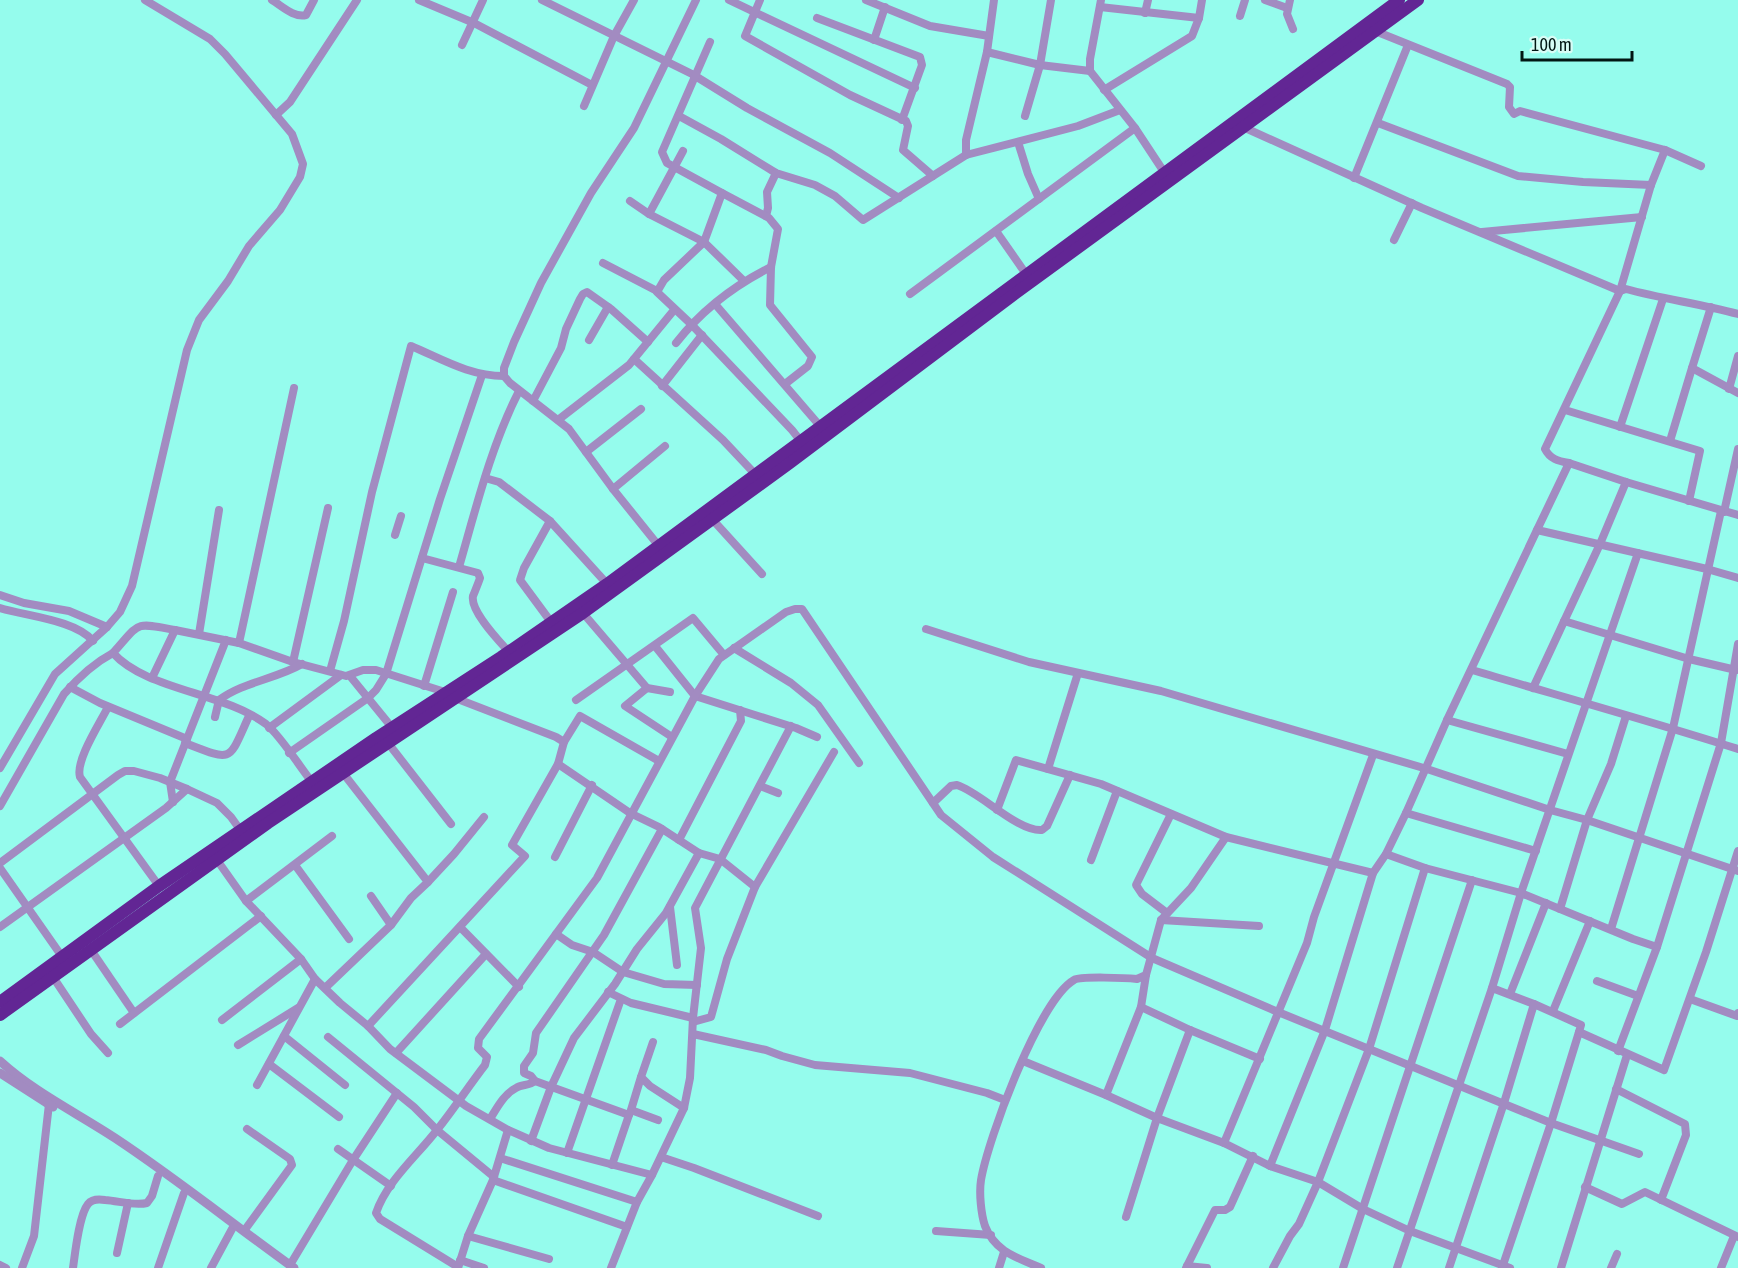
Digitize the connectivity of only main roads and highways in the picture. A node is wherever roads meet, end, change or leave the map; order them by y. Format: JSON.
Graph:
{"nodes":[{"id":1,"x":1418,"y":0,"type":"edge"},
{"id":2,"x":1397,"y":1,"type":"edge"},
{"id":3,"x":805,"y":445,"type":"junction"},
{"id":4,"x":610,"y":588,"type":"junction"},
{"id":5,"x":450,"y":695,"type":"junction"},
{"id":6,"x":393,"y":735,"type":"junction"},
{"id":7,"x":0,"y":1002,"type":"edge"},
{"id":8,"x":0,"y":1015,"type":"edge"}],
"edges":[{"from":1,"to":3,"type":"highway"},
{"from":2,"to":3,"type":"highway"},
{"from":3,"to":4,"type":"highway"},
{"from":3,"to":4,"type":"highway"},
{"from":4,"to":5,"type":"highway"},
{"from":4,"to":5,"type":"highway"},
{"from":5,"to":6,"type":"highway"},
{"from":6,"to":7,"type":"highway"},
{"from":6,"to":8,"type":"highway"}]}
